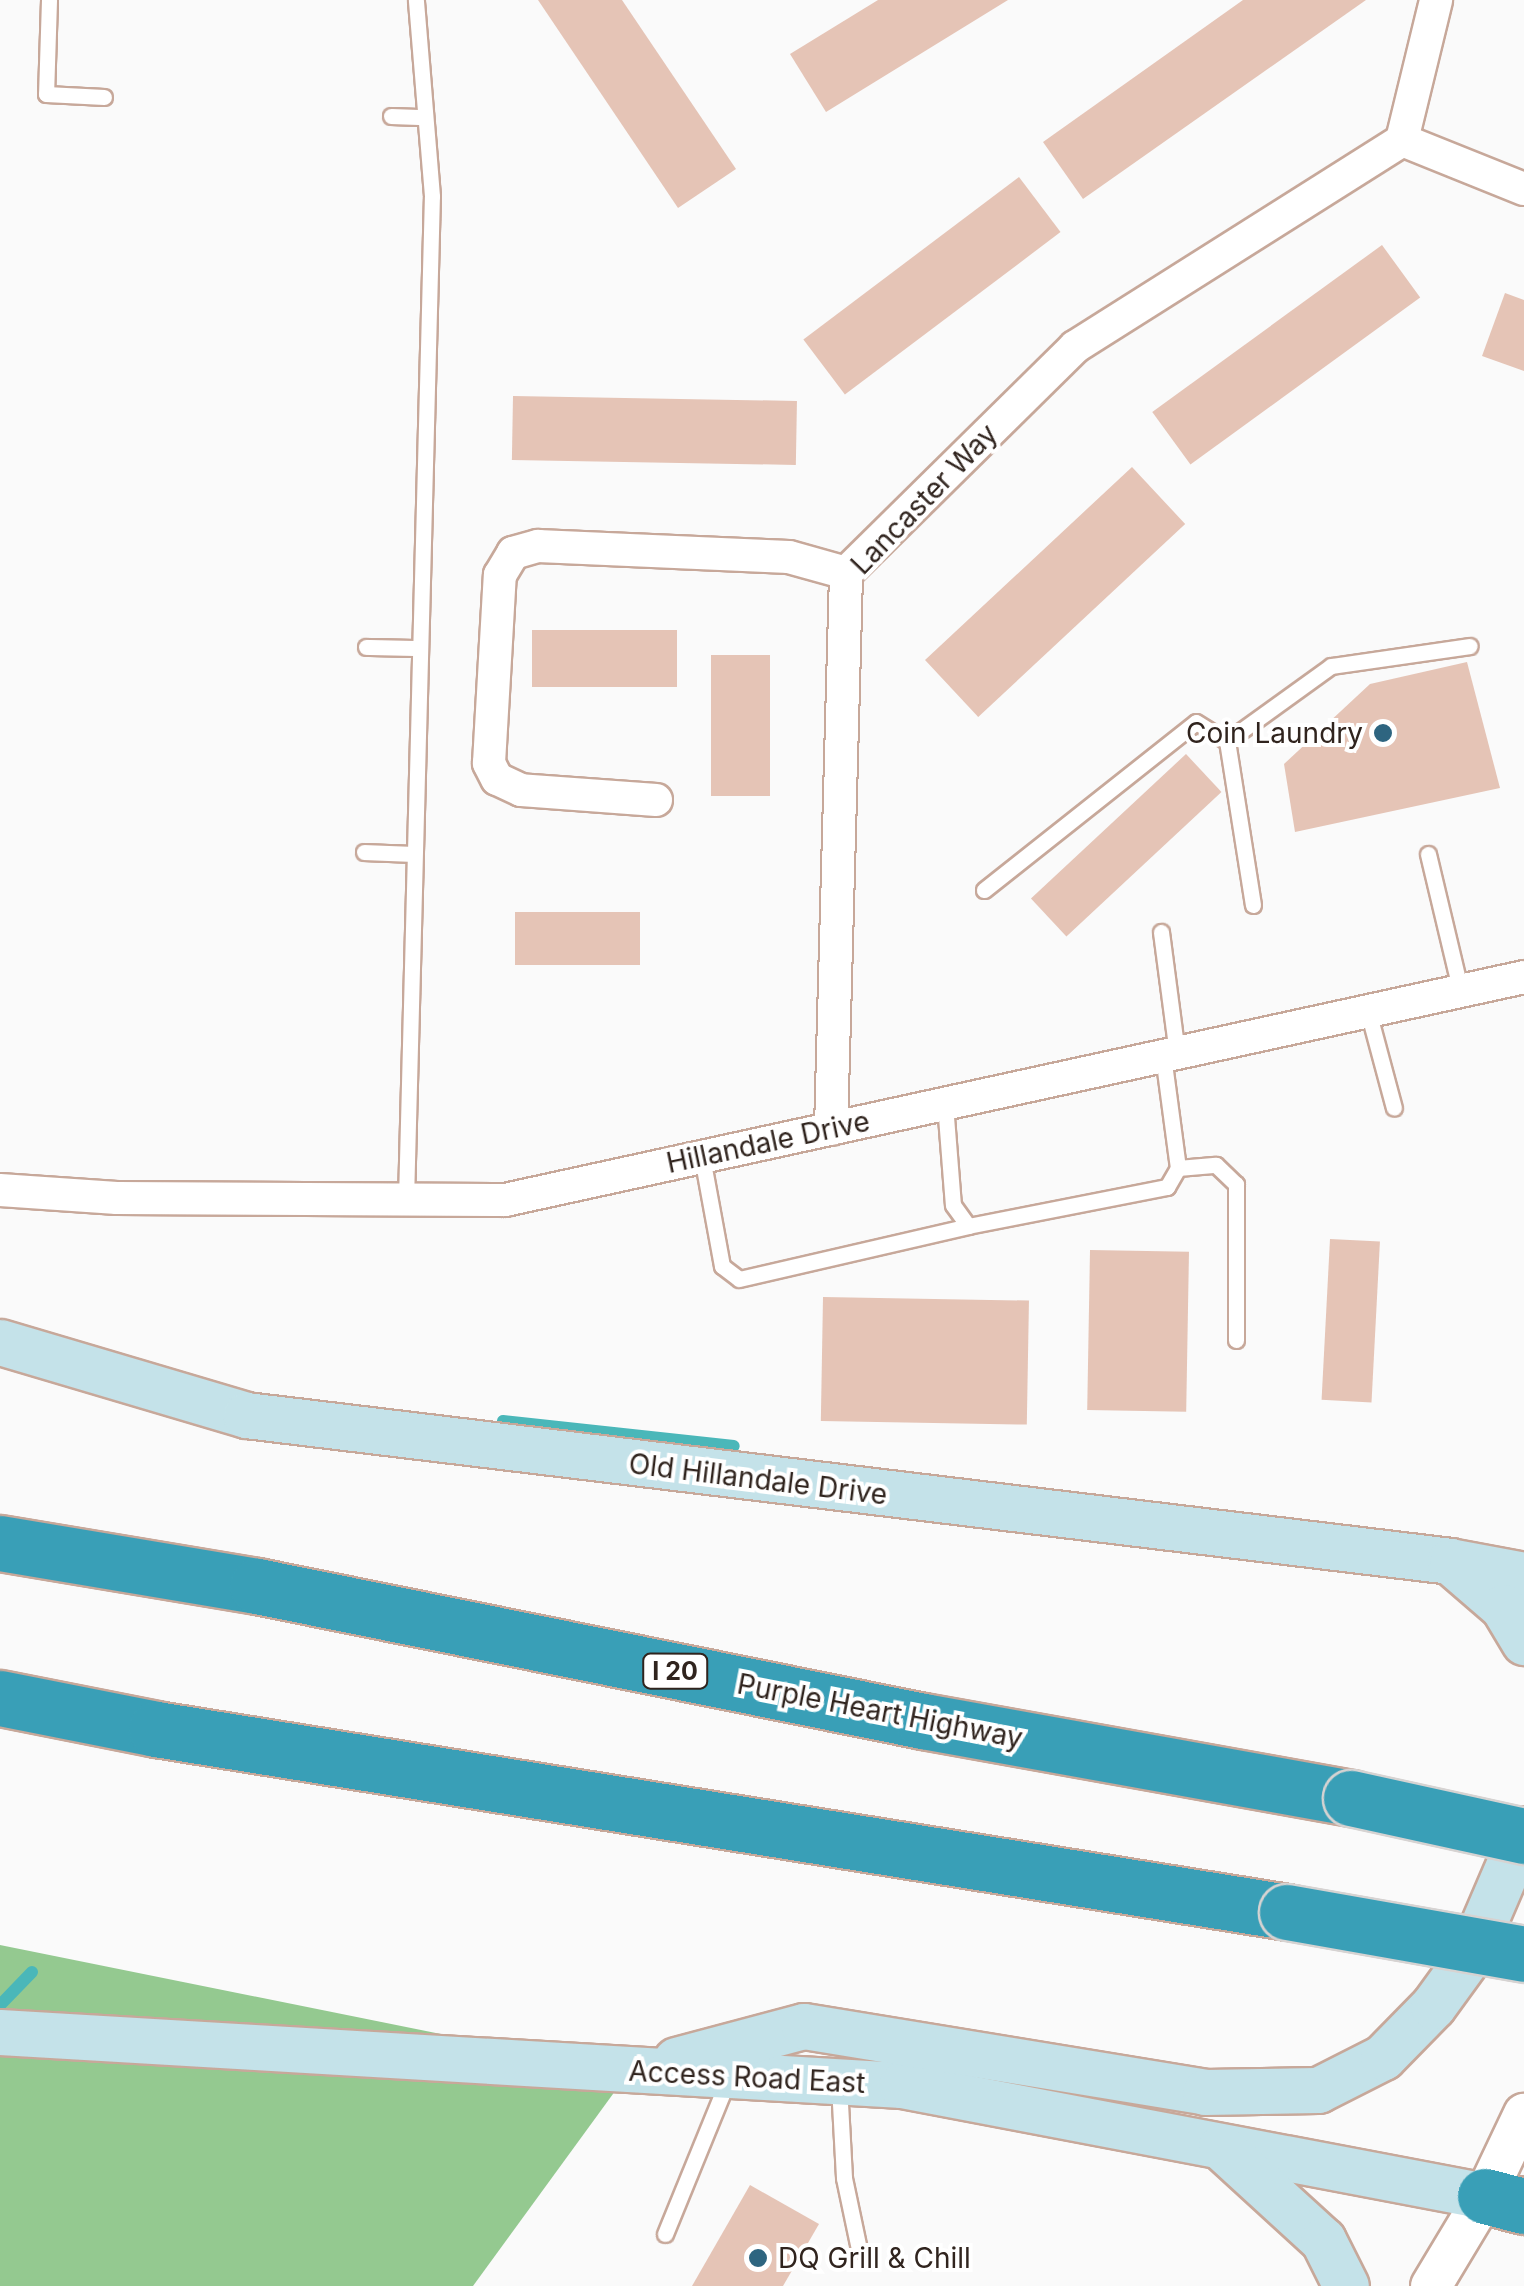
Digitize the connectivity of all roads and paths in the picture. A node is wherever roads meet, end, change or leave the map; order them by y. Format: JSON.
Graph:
{"nodes":[{"id":1,"x":49,"y":0,"type":"edge"},
{"id":2,"x":416,"y":0,"type":"edge"},
{"id":3,"x":1436,"y":0,"type":"edge"},
{"id":4,"x":104,"y":97,"type":"dead end"},
{"id":5,"x":391,"y":116,"type":"dead end"},
{"id":6,"x":425,"y":116,"type":"junction"},
{"id":7,"x":1402,"y":140,"type":"junction"},
{"id":8,"x":1524,"y":189,"type":"edge"},
{"id":9,"x":846,"y":573,"type":"junction"},
{"id":10,"x":1470,"y":646,"type":"dead end"},
{"id":11,"x":366,"y":647,"type":"dead end"},
{"id":12,"x":418,"y":648,"type":"junction"},
{"id":13,"x":1227,"y":742,"type":"junction"},
{"id":14,"x":656,"y":800,"type":"dead end"},
{"id":15,"x":364,"y":852,"type":"dead end"},
{"id":16,"x":413,"y":854,"type":"junction"},
{"id":17,"x":1428,"y":854,"type":"dead end"},
{"id":18,"x":984,"y":890,"type":"dead end"},
{"id":19,"x":1253,"y":906,"type":"dead end"},
{"id":20,"x":1160,"y":932,"type":"dead end"},
{"id":21,"x":1524,"y":978,"type":"edge"},
{"id":22,"x":1460,"y":992,"type":"junction"},
{"id":23,"x":1368,"y":1012,"type":"junction"},
{"id":24,"x":1170,"y":1055,"type":"junction"},
{"id":25,"x":945,"y":1104,"type":"junction"},
{"id":26,"x":1394,"y":1108,"type":"dead end"},
{"id":27,"x":831,"y":1128,"type":"junction"},
{"id":28,"x":702,"y":1157,"type":"junction"},
{"id":29,"x":1178,"y":1168,"type":"junction"},
{"id":30,"x":0,"y":1190,"type":"edge"},
{"id":31,"x":406,"y":1200,"type":"junction"},
{"id":32,"x":968,"y":1226,"type":"junction"},
{"id":33,"x":1236,"y":1340,"type":"dead end"},
{"id":34,"x":0,"y":1342,"type":"edge"},
{"id":35,"x":0,"y":1544,"type":"edge"},
{"id":36,"x":1450,"y":1560,"type":"junction"},
{"id":37,"x":1524,"y":1576,"type":"edge"},
{"id":38,"x":1524,"y":1642,"type":"edge"},
{"id":39,"x":0,"y":1698,"type":"edge"},
{"id":40,"x":1524,"y":1832,"type":"edge"},
{"id":41,"x":1524,"y":1954,"type":"edge"},
{"id":42,"x":0,"y":2032,"type":"edge"},
{"id":43,"x":635,"y":2070,"type":"junction"},
{"id":44,"x":729,"y":2076,"type":"junction"},
{"id":45,"x":839,"y":2082,"type":"junction"},
{"id":46,"x":1524,"y":2114,"type":"edge"},
{"id":47,"x":1219,"y":2146,"type":"junction"},
{"id":48,"x":1504,"y":2201,"type":"edge"},
{"id":49,"x":666,"y":2234,"type":"dead end"},
{"id":50,"x":859,"y":2250,"type":"dead end"},
{"id":51,"x":1346,"y":2286,"type":"edge"},
{"id":52,"x":1431,"y":2286,"type":"edge"}],
"edges":[{"from":1,"to":4,"type":"lane"},
{"from":2,"to":6,"type":"lane"},
{"from":3,"to":7,"type":"street"},
{"from":5,"to":6,"type":"lane"},
{"from":6,"to":12,"type":"lane"},
{"from":7,"to":8,"type":"street"},
{"from":7,"to":9,"type":"street","name":"Lancaster Way"},
{"from":9,"to":14,"type":"street"},
{"from":9,"to":27,"type":"street","name":"Lancaster Way"},
{"from":10,"to":13,"type":"lane"},
{"from":11,"to":12,"type":"lane"},
{"from":12,"to":16,"type":"lane"},
{"from":13,"to":18,"type":"lane"},
{"from":13,"to":19,"type":"lane"},
{"from":15,"to":16,"type":"lane"},
{"from":16,"to":31,"type":"lane"},
{"from":17,"to":22,"type":"lane"},
{"from":20,"to":24,"type":"lane"},
{"from":21,"to":22,"type":"street","name":"Hillandale Drive"},
{"from":22,"to":23,"type":"street","name":"Hillandale Drive"},
{"from":23,"to":24,"type":"street","name":"Hillandale Drive"},
{"from":23,"to":26,"type":"lane"},
{"from":24,"to":25,"type":"street","name":"Hillandale Drive"},
{"from":24,"to":29,"type":"lane"},
{"from":25,"to":27,"type":"street","name":"Hillandale Drive"},
{"from":25,"to":32,"type":"lane"},
{"from":27,"to":28,"type":"street","name":"Hillandale Drive"},
{"from":28,"to":31,"type":"street","name":"Hillandale Drive"},
{"from":28,"to":32,"type":"lane"},
{"from":29,"to":32,"type":"lane"},
{"from":29,"to":33,"type":"lane"},
{"from":30,"to":31,"type":"street","name":"Hillandale Drive"},
{"from":34,"to":36,"type":"main road","name":"Old Hillandale Drive"},
{"from":35,"to":40,"type":"highway","name":"Purple Heart Highway","number":"I 20","bridge":true},
{"from":36,"to":37,"type":"main road","name":"Old Hillandale Drive"},
{"from":36,"to":38,"type":"main road"},
{"from":39,"to":41,"type":"highway","bridge":true},
{"from":40,"to":43,"type":"main road"},
{"from":42,"to":43,"type":"main road","name":"Access Road East"},
{"from":43,"to":44,"type":"main road","name":"Access Road East"},
{"from":44,"to":45,"type":"main road","name":"Access Road East"},
{"from":44,"to":49,"type":"lane"},
{"from":45,"to":47,"type":"main road","name":"Access Road East"},
{"from":45,"to":50,"type":"lane"},
{"from":46,"to":48,"type":"street"},
{"from":47,"to":48,"type":"main road","name":"Access Road East"},
{"from":47,"to":51,"type":"main road"},
{"from":48,"to":52,"type":"street"}]}
